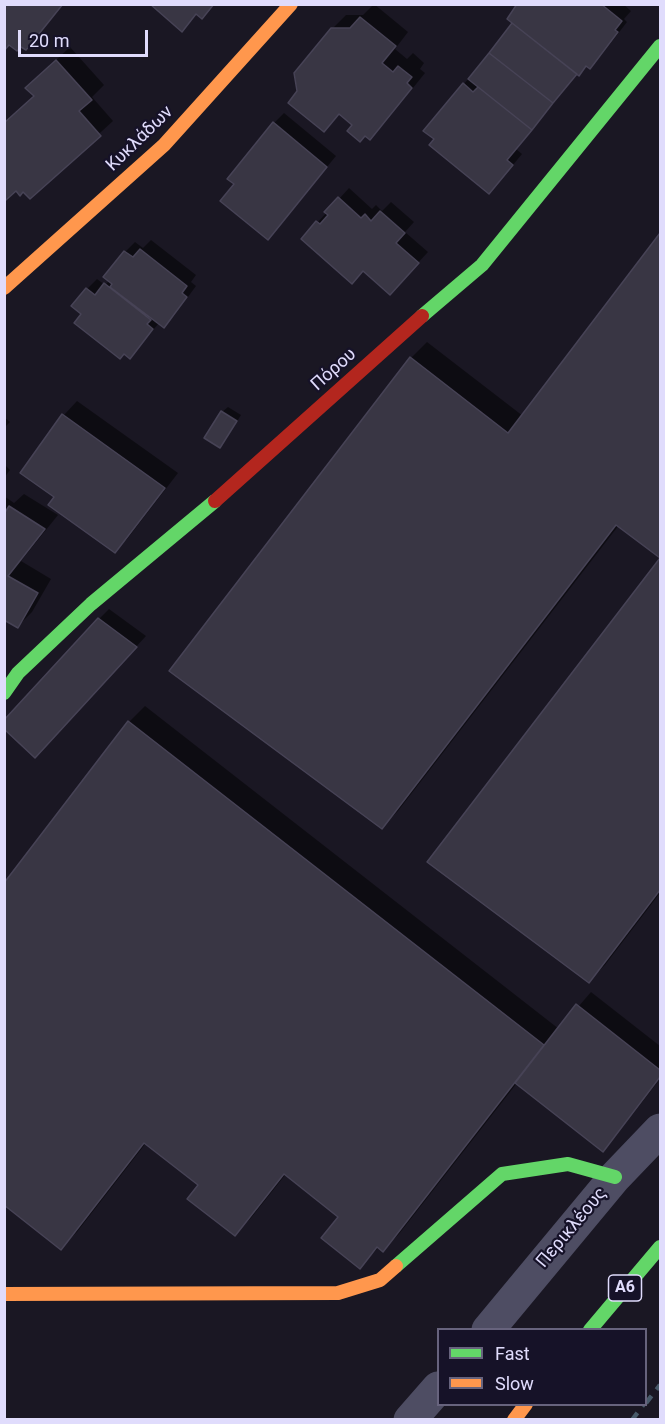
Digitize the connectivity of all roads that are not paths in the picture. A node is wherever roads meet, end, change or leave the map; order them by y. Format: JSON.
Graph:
{"nodes":[{"id":1,"x":291,"y":4,"type":"edge"},
{"id":2,"x":660,"y":46,"type":"edge"},
{"id":3,"x":4,"y":288,"type":"edge"},
{"id":4,"x":9,"y":677,"type":"edge"},
{"id":5,"x":660,"y":1130,"type":"edge"},
{"id":6,"x":615,"y":1176,"type":"junction"},
{"id":7,"x":660,"y":1247,"type":"edge"},
{"id":8,"x":4,"y":1294,"type":"edge"},
{"id":9,"x":489,"y":1328,"type":"edge"},
{"id":10,"x":591,"y":1328,"type":"edge"},
{"id":11,"x":437,"y":1389,"type":"edge"},
{"id":12,"x":524,"y":1406,"type":"edge"},
{"id":13,"x":410,"y":1419,"type":"edge"},
{"id":14,"x":514,"y":1419,"type":"edge"}],
"edges":[{"from":1,"to":3,"type":"main road","name":"Κυκλάδων"},
{"from":2,"to":4,"type":"main road","name":"Πόρου"},
{"from":5,"to":6,"type":"street","name":"Περικλέους"},
{"from":6,"to":8,"type":"main road"},
{"from":6,"to":9,"type":"street","name":"Περικλέους"},
{"from":7,"to":10,"type":"main road","number":"Α6"},
{"from":11,"to":13,"type":"street"},
{"from":12,"to":14,"type":"main road"}]}
